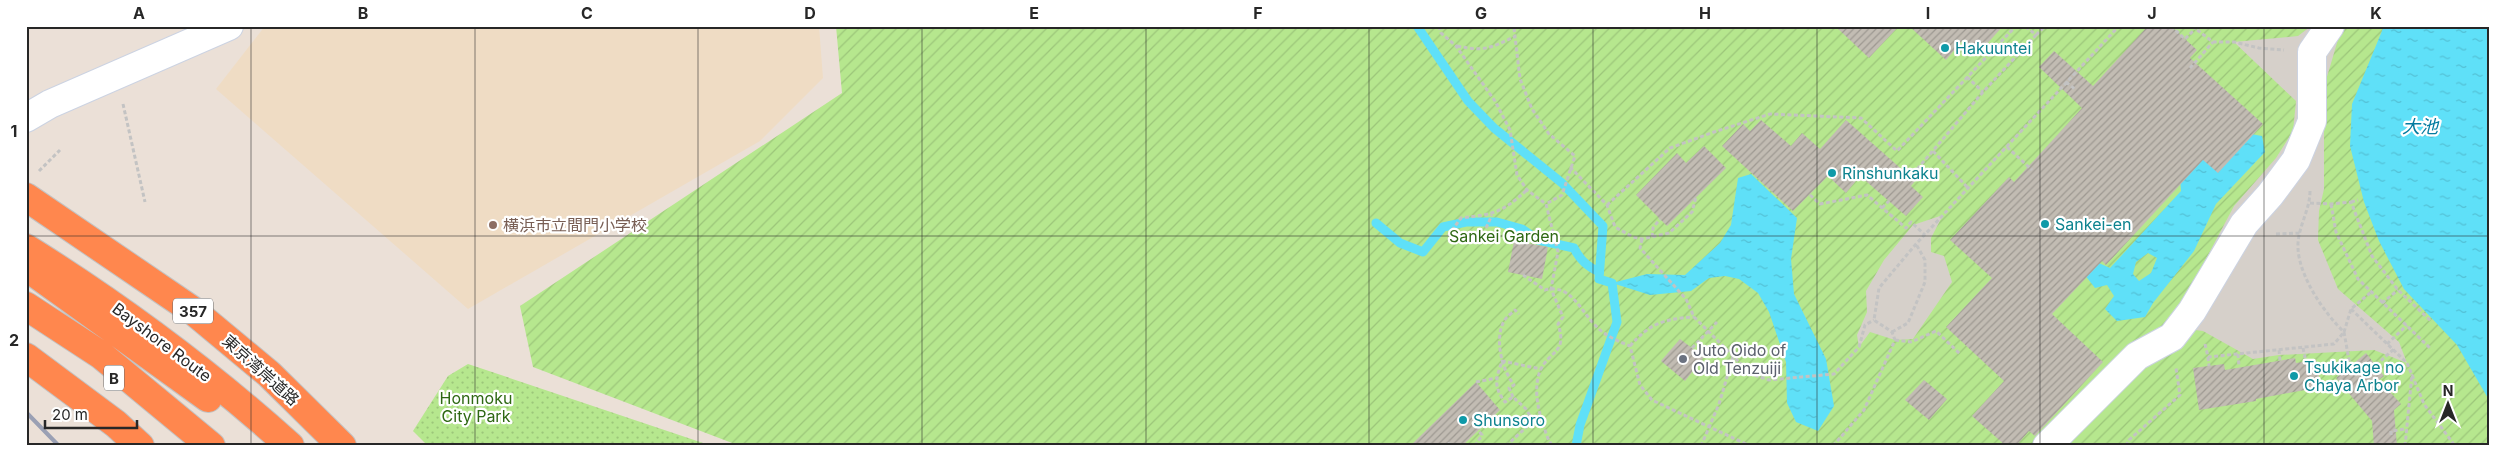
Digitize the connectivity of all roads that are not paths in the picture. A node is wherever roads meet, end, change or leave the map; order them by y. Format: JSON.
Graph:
{"nodes":[{"id":1,"x":229,"y":26,"type":"edge"},
{"id":2,"x":2330,"y":26,"type":"edge"},
{"id":3,"x":26,"y":118,"type":"edge"},
{"id":4,"x":30,"y":188,"type":"edge"},
{"id":5,"x":26,"y":248,"type":"edge"},
{"id":6,"x":26,"y":268,"type":"edge"},
{"id":7,"x":26,"y":306,"type":"edge"},
{"id":8,"x":26,"y":315,"type":"edge"},
{"id":9,"x":26,"y":357,"type":"edge"},
{"id":10,"x":140,"y":446,"type":"edge"},
{"id":11,"x":198,"y":446,"type":"edge"},
{"id":12,"x":211,"y":446,"type":"edge"},
{"id":13,"x":274,"y":446,"type":"edge"},
{"id":14,"x":290,"y":446,"type":"edge"},
{"id":15,"x":342,"y":446,"type":"edge"},
{"id":16,"x":2047,"y":446,"type":"edge"}],
"edges":[{"from":1,"to":3,"type":"street"},
{"from":2,"to":16,"type":"street"},
{"from":4,"to":15,"type":"highway","name":"東京湾岸道路","number":"357"},
{"from":5,"to":14,"type":"highway","name":"Bayshore Route"},
{"from":6,"to":13,"type":"highway"},
{"from":7,"to":12,"type":"highway"},
{"from":8,"to":11,"type":"highway","number":"B"},
{"from":9,"to":10,"type":"highway"}]}
